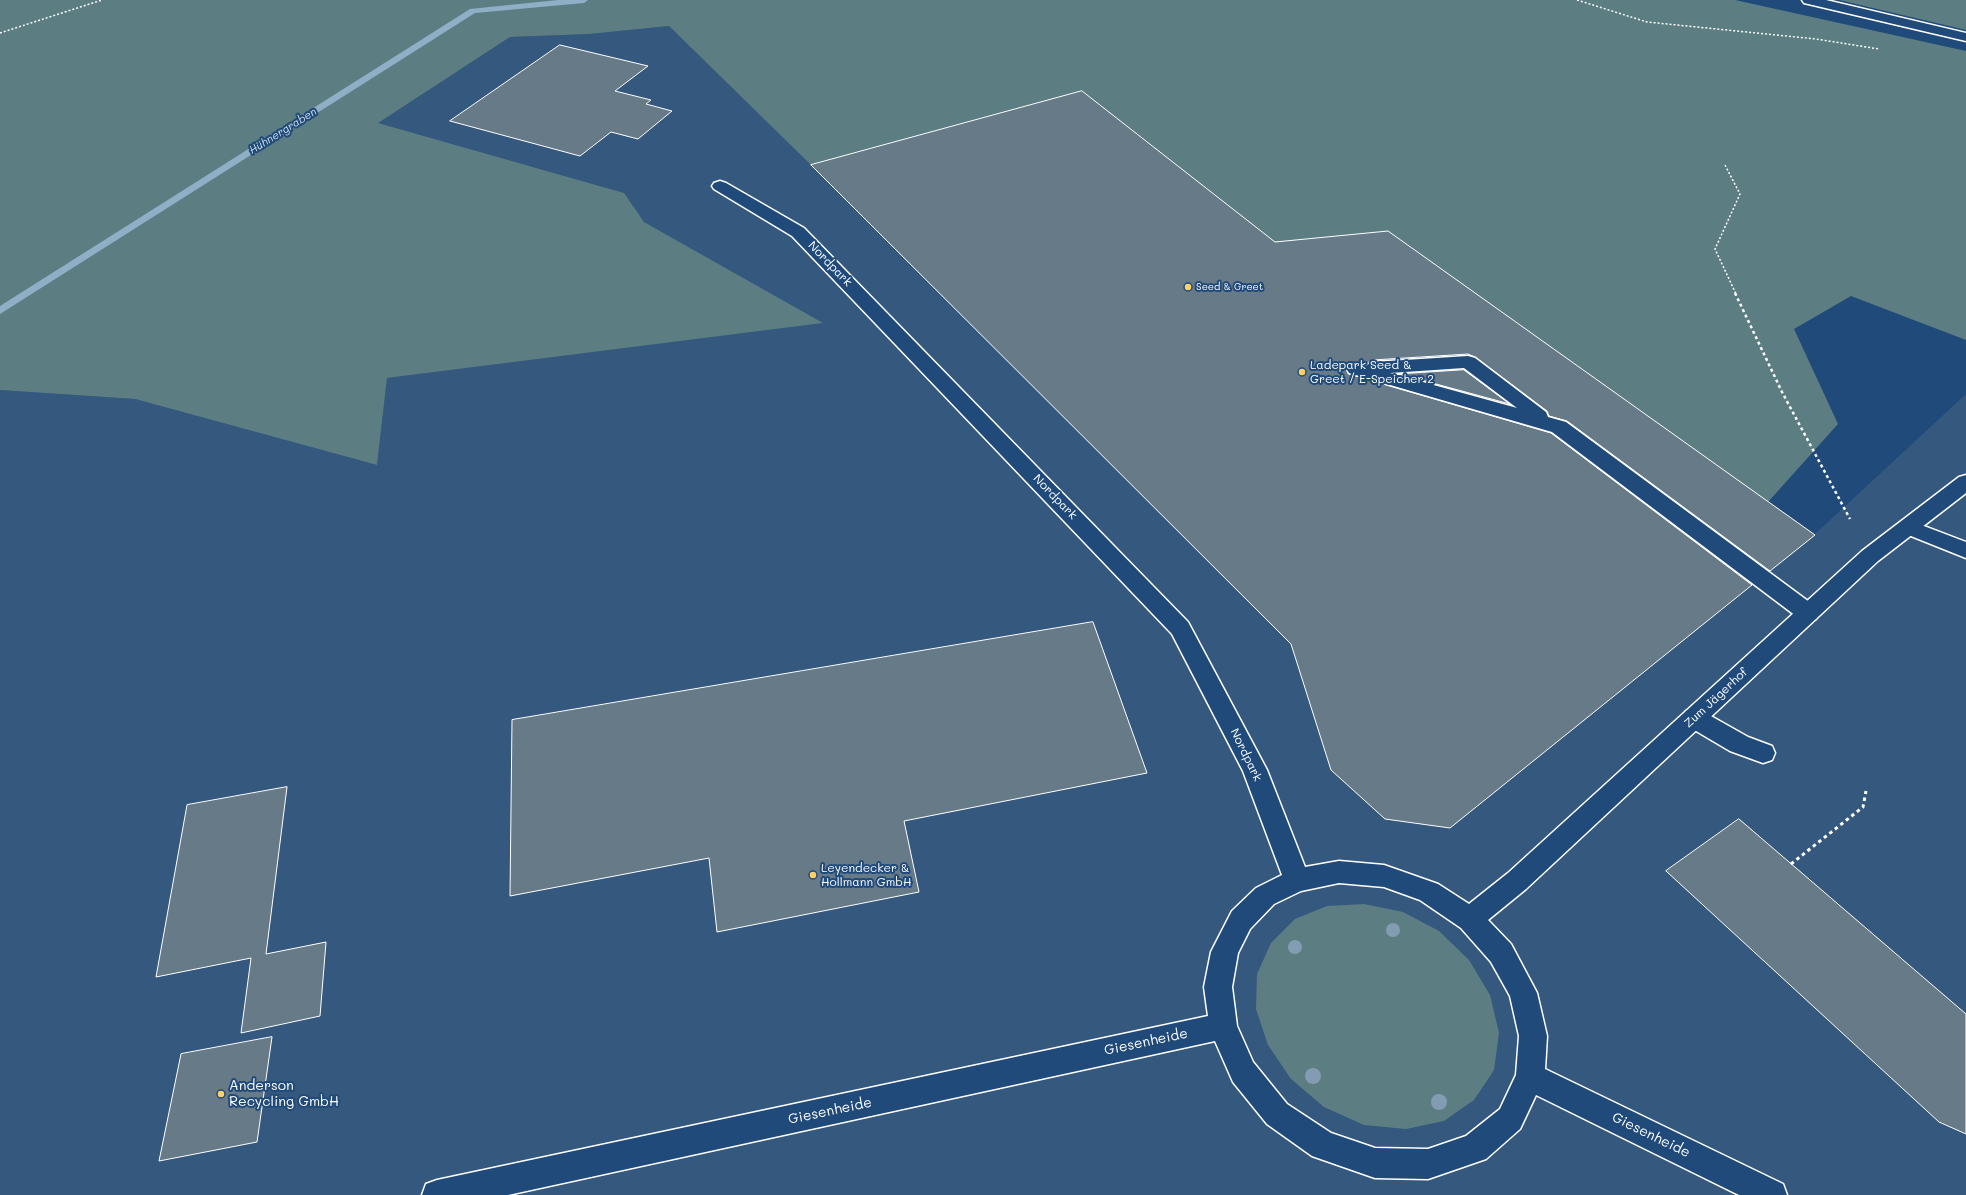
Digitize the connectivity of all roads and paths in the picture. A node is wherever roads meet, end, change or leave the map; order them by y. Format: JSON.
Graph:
{"nodes":[{"id":1,"x":102,"y":0,"type":"edge"},
{"id":2,"x":1577,"y":0,"type":"edge"},
{"id":3,"x":1809,"y":0,"type":"edge"},
{"id":4,"x":0,"y":34,"type":"edge"},
{"id":5,"x":1966,"y":37,"type":"edge"},
{"id":6,"x":1884,"y":49,"type":"dead end"},
{"id":7,"x":1725,"y":165,"type":"dead end"},
{"id":8,"x":720,"y":186,"type":"dead end"},
{"id":9,"x":1559,"y":427,"type":"junction"},
{"id":10,"x":1966,"y":482,"type":"edge"},
{"id":11,"x":1850,"y":519,"type":"dead end"},
{"id":12,"x":1908,"y":527,"type":"junction"},
{"id":13,"x":1966,"y":550,"type":"edge"},
{"id":14,"x":1808,"y":613,"type":"junction"},
{"id":15,"x":1694,"y":718,"type":"junction"},
{"id":16,"x":1763,"y":753,"type":"dead end"},
{"id":17,"x":1866,"y":791,"type":"dead end"},
{"id":18,"x":1791,"y":864,"type":"dead end"},
{"id":19,"x":1297,"y":880,"type":"junction"},
{"id":20,"x":1470,"y":919,"type":"junction"},
{"id":21,"x":1223,"y":1026,"type":"junction"},
{"id":22,"x":1530,"y":1077,"type":"junction"},
{"id":23,"x":437,"y":1195,"type":"edge"},
{"id":24,"x":1772,"y":1195,"type":"edge"}],
"edges":[{"from":1,"to":4,"type":"path"},
{"from":2,"to":6,"type":"path"},
{"from":3,"to":5,"type":"main road"},
{"from":7,"to":11,"type":"path"},
{"from":8,"to":19,"type":"main road","name":"Nordpark"},
{"from":9,"to":9,"type":"main road"},
{"from":9,"to":14,"type":"main road"},
{"from":10,"to":12,"type":"main road","name":"Zum Jägerhof"},
{"from":12,"to":13,"type":"main road"},
{"from":12,"to":14,"type":"main road","name":"Zum Jägerhof"},
{"from":14,"to":15,"type":"main road","name":"Zum Jägerhof"},
{"from":15,"to":16,"type":"main road"},
{"from":15,"to":20,"type":"main road","name":"Zum Jägerhof"},
{"from":17,"to":18,"type":"path"},
{"from":19,"to":20,"type":"main road"},
{"from":19,"to":21,"type":"main road"},
{"from":20,"to":22,"type":"main road"},
{"from":21,"to":22,"type":"main road"},
{"from":21,"to":23,"type":"main road","name":"Giesenheide"},
{"from":22,"to":24,"type":"main road","name":"Giesenheide"}]}
